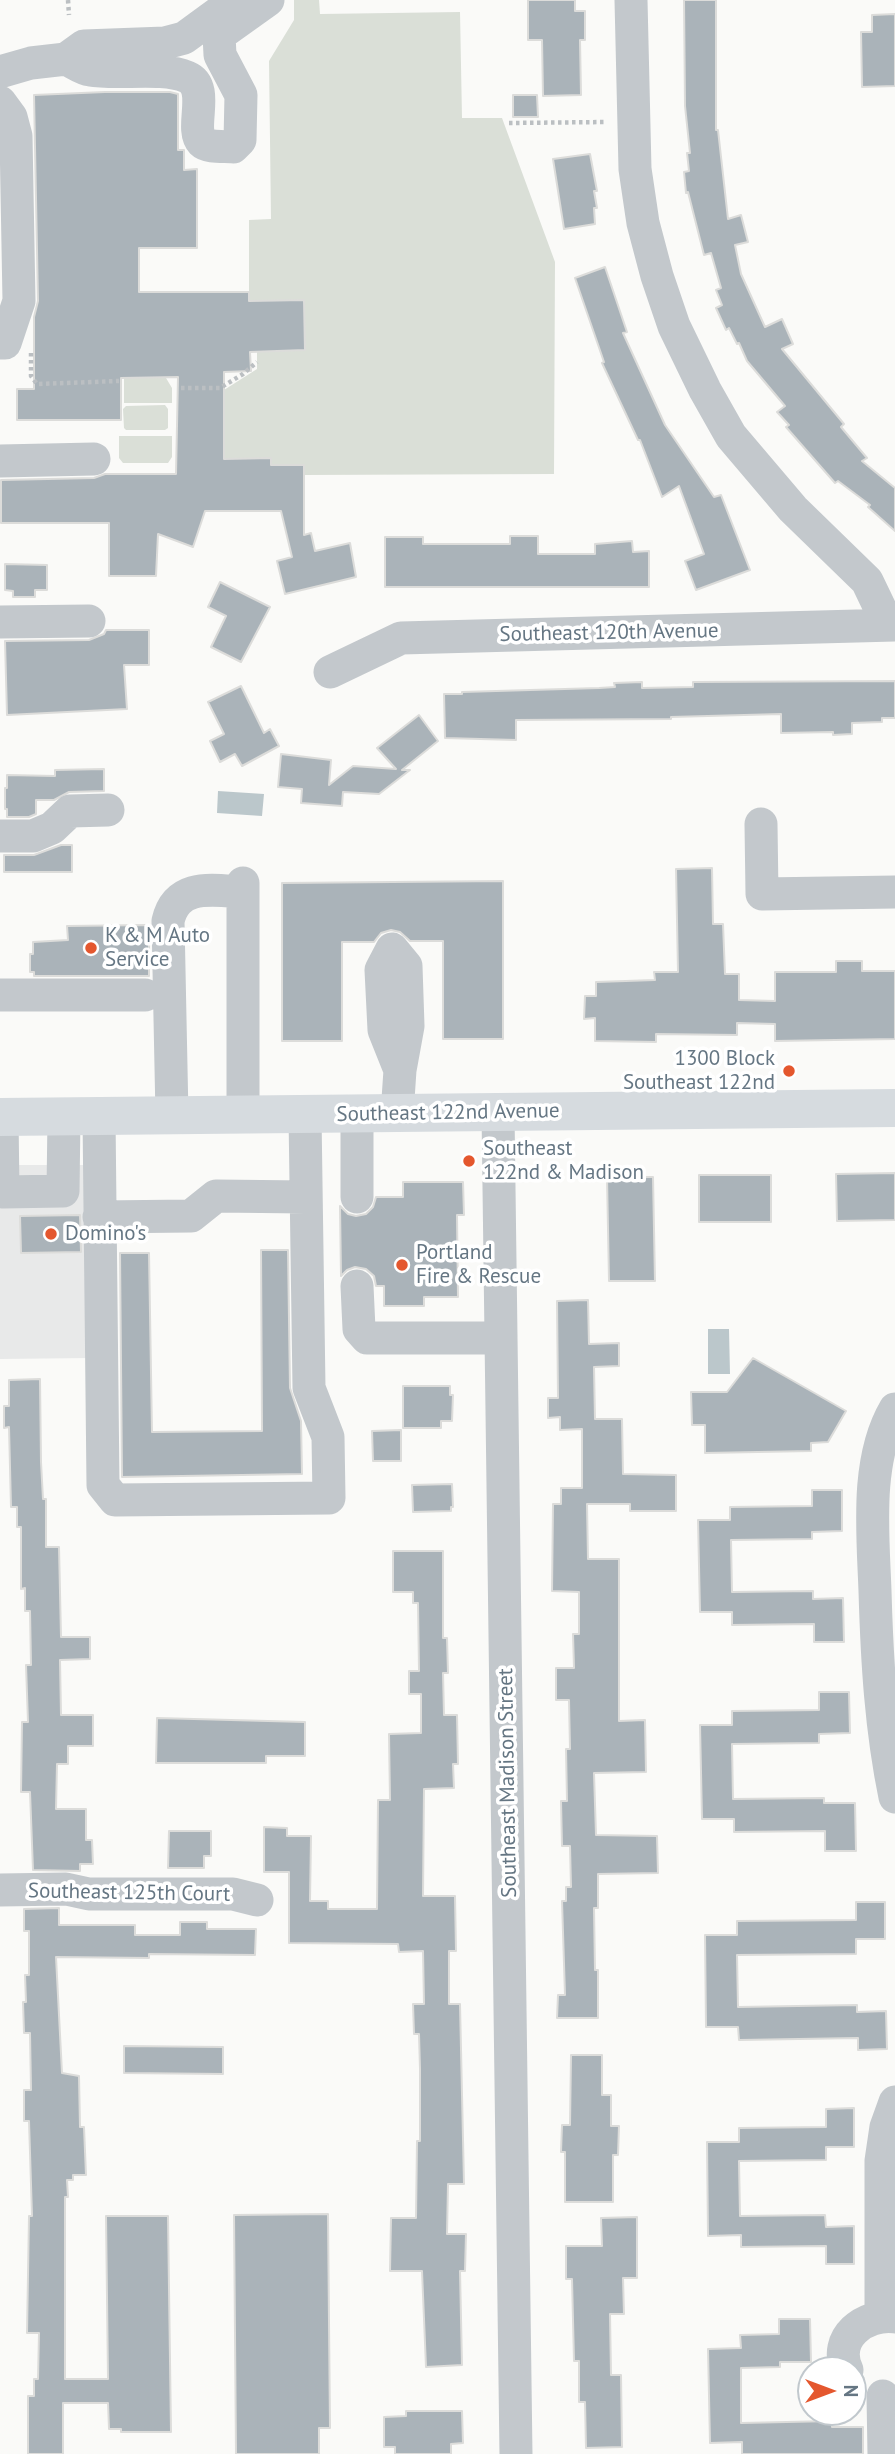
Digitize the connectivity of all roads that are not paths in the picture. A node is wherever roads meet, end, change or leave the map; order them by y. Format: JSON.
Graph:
{"nodes":[{"id":1,"x":235,"y":0,"type":"edge"},
{"id":2,"x":268,"y":0,"type":"edge"},
{"id":3,"x":631,"y":0,"type":"edge"},
{"id":4,"x":66,"y":59,"type":"junction"},
{"id":5,"x":0,"y":72,"type":"edge"},
{"id":6,"x":0,"y":102,"type":"edge"},
{"id":7,"x":15,"y":342,"type":"edge"},
{"id":8,"x":94,"y":460,"type":"dead end"},
{"id":9,"x":0,"y":461,"type":"edge"},
{"id":10,"x":89,"y":621,"type":"dead end"},
{"id":11,"x":0,"y":622,"type":"edge"},
{"id":12,"x":892,"y":625,"type":"edge"},
{"id":13,"x":330,"y":672,"type":"dead end"},
{"id":14,"x":108,"y":810,"type":"dead end"},
{"id":15,"x":761,"y":824,"type":"dead end"},
{"id":16,"x":0,"y":836,"type":"edge"},
{"id":17,"x":895,"y":892,"type":"edge"},
{"id":18,"x":0,"y":995,"type":"edge"},
{"id":19,"x":145,"y":995,"type":"dead end"},
{"id":20,"x":400,"y":1070,"type":"dead end"},
{"id":21,"x":895,"y":1108,"type":"edge"},
{"id":22,"x":498,"y":1113,"type":"junction"},
{"id":23,"x":357,"y":1114,"type":"junction"},
{"id":24,"x":397,"y":1114,"type":"junction"},
{"id":25,"x":243,"y":1115,"type":"junction"},
{"id":26,"x":305,"y":1115,"type":"junction"},
{"id":27,"x":82,"y":1116,"type":"junction"},
{"id":28,"x":172,"y":1116,"type":"junction"},
{"id":29,"x":1,"y":1117,"type":"edge"},
{"id":30,"x":1,"y":1192,"type":"edge"},
{"id":31,"x":357,"y":1197,"type":"dead end"},
{"id":32,"x":306,"y":1198,"type":"junction"},
{"id":33,"x":99,"y":1217,"type":"junction"},
{"id":34,"x":357,"y":1286,"type":"dead end"},
{"id":35,"x":501,"y":1338,"type":"junction"},
{"id":36,"x":895,"y":1409,"type":"edge"},
{"id":37,"x":895,"y":1797,"type":"edge"},
{"id":38,"x":0,"y":1890,"type":"edge"},
{"id":39,"x":257,"y":1900,"type":"dead end"},
{"id":40,"x":895,"y":2102,"type":"edge"},
{"id":41,"x":888,"y":2316,"type":"edge"},
{"id":42,"x":845,"y":2356,"type":"edge"},
{"id":43,"x":867,"y":2391,"type":"edge"},
{"id":44,"x":889,"y":2395,"type":"edge"},
{"id":45,"x":516,"y":2454,"type":"edge"},
{"id":46,"x":884,"y":2454,"type":"edge"}],
"edges":[{"from":1,"to":4,"type":"street"},
{"from":2,"to":4,"type":"street"},
{"from":3,"to":12,"type":"street"},
{"from":4,"to":5,"type":"street"},
{"from":6,"to":7,"type":"street"},
{"from":8,"to":9,"type":"street"},
{"from":10,"to":11,"type":"street"},
{"from":12,"to":13,"type":"street","name":"Southeast 120th Avenue"},
{"from":14,"to":16,"type":"street"},
{"from":15,"to":17,"type":"street"},
{"from":18,"to":19,"type":"street"},
{"from":20,"to":24,"type":"street"},
{"from":21,"to":22,"type":"main road","name":"Southeast 122nd Avenue"},
{"from":22,"to":24,"type":"main road","name":"Southeast 122nd Avenue"},
{"from":22,"to":35,"type":"street","name":"Southeast Madison Street"},
{"from":23,"to":24,"type":"main road","name":"Southeast 122nd Avenue"},
{"from":23,"to":26,"type":"main road","name":"Southeast 122nd Avenue"},
{"from":23,"to":31,"type":"street"},
{"from":25,"to":26,"type":"main road","name":"Southeast 122nd Avenue"},
{"from":25,"to":28,"type":"main road","name":"Southeast 122nd Avenue"},
{"from":25,"to":28,"type":"street"},
{"from":26,"to":32,"type":"street"},
{"from":27,"to":28,"type":"main road","name":"Southeast 122nd Avenue"},
{"from":27,"to":29,"type":"main road","name":"Southeast 122nd Avenue"},
{"from":27,"to":30,"type":"street"},
{"from":27,"to":33,"type":"street"},
{"from":29,"to":30,"type":"street"},
{"from":32,"to":33,"type":"street"},
{"from":32,"to":33,"type":"street"},
{"from":34,"to":35,"type":"street"},
{"from":35,"to":45,"type":"street","name":"Southeast Madison Street"},
{"from":36,"to":37,"type":"street"},
{"from":38,"to":39,"type":"street","name":"Southeast 125th Court"},
{"from":40,"to":41,"type":"street"},
{"from":41,"to":42,"type":"street"},
{"from":43,"to":44,"type":"street"},
{"from":44,"to":46,"type":"street"}]}
